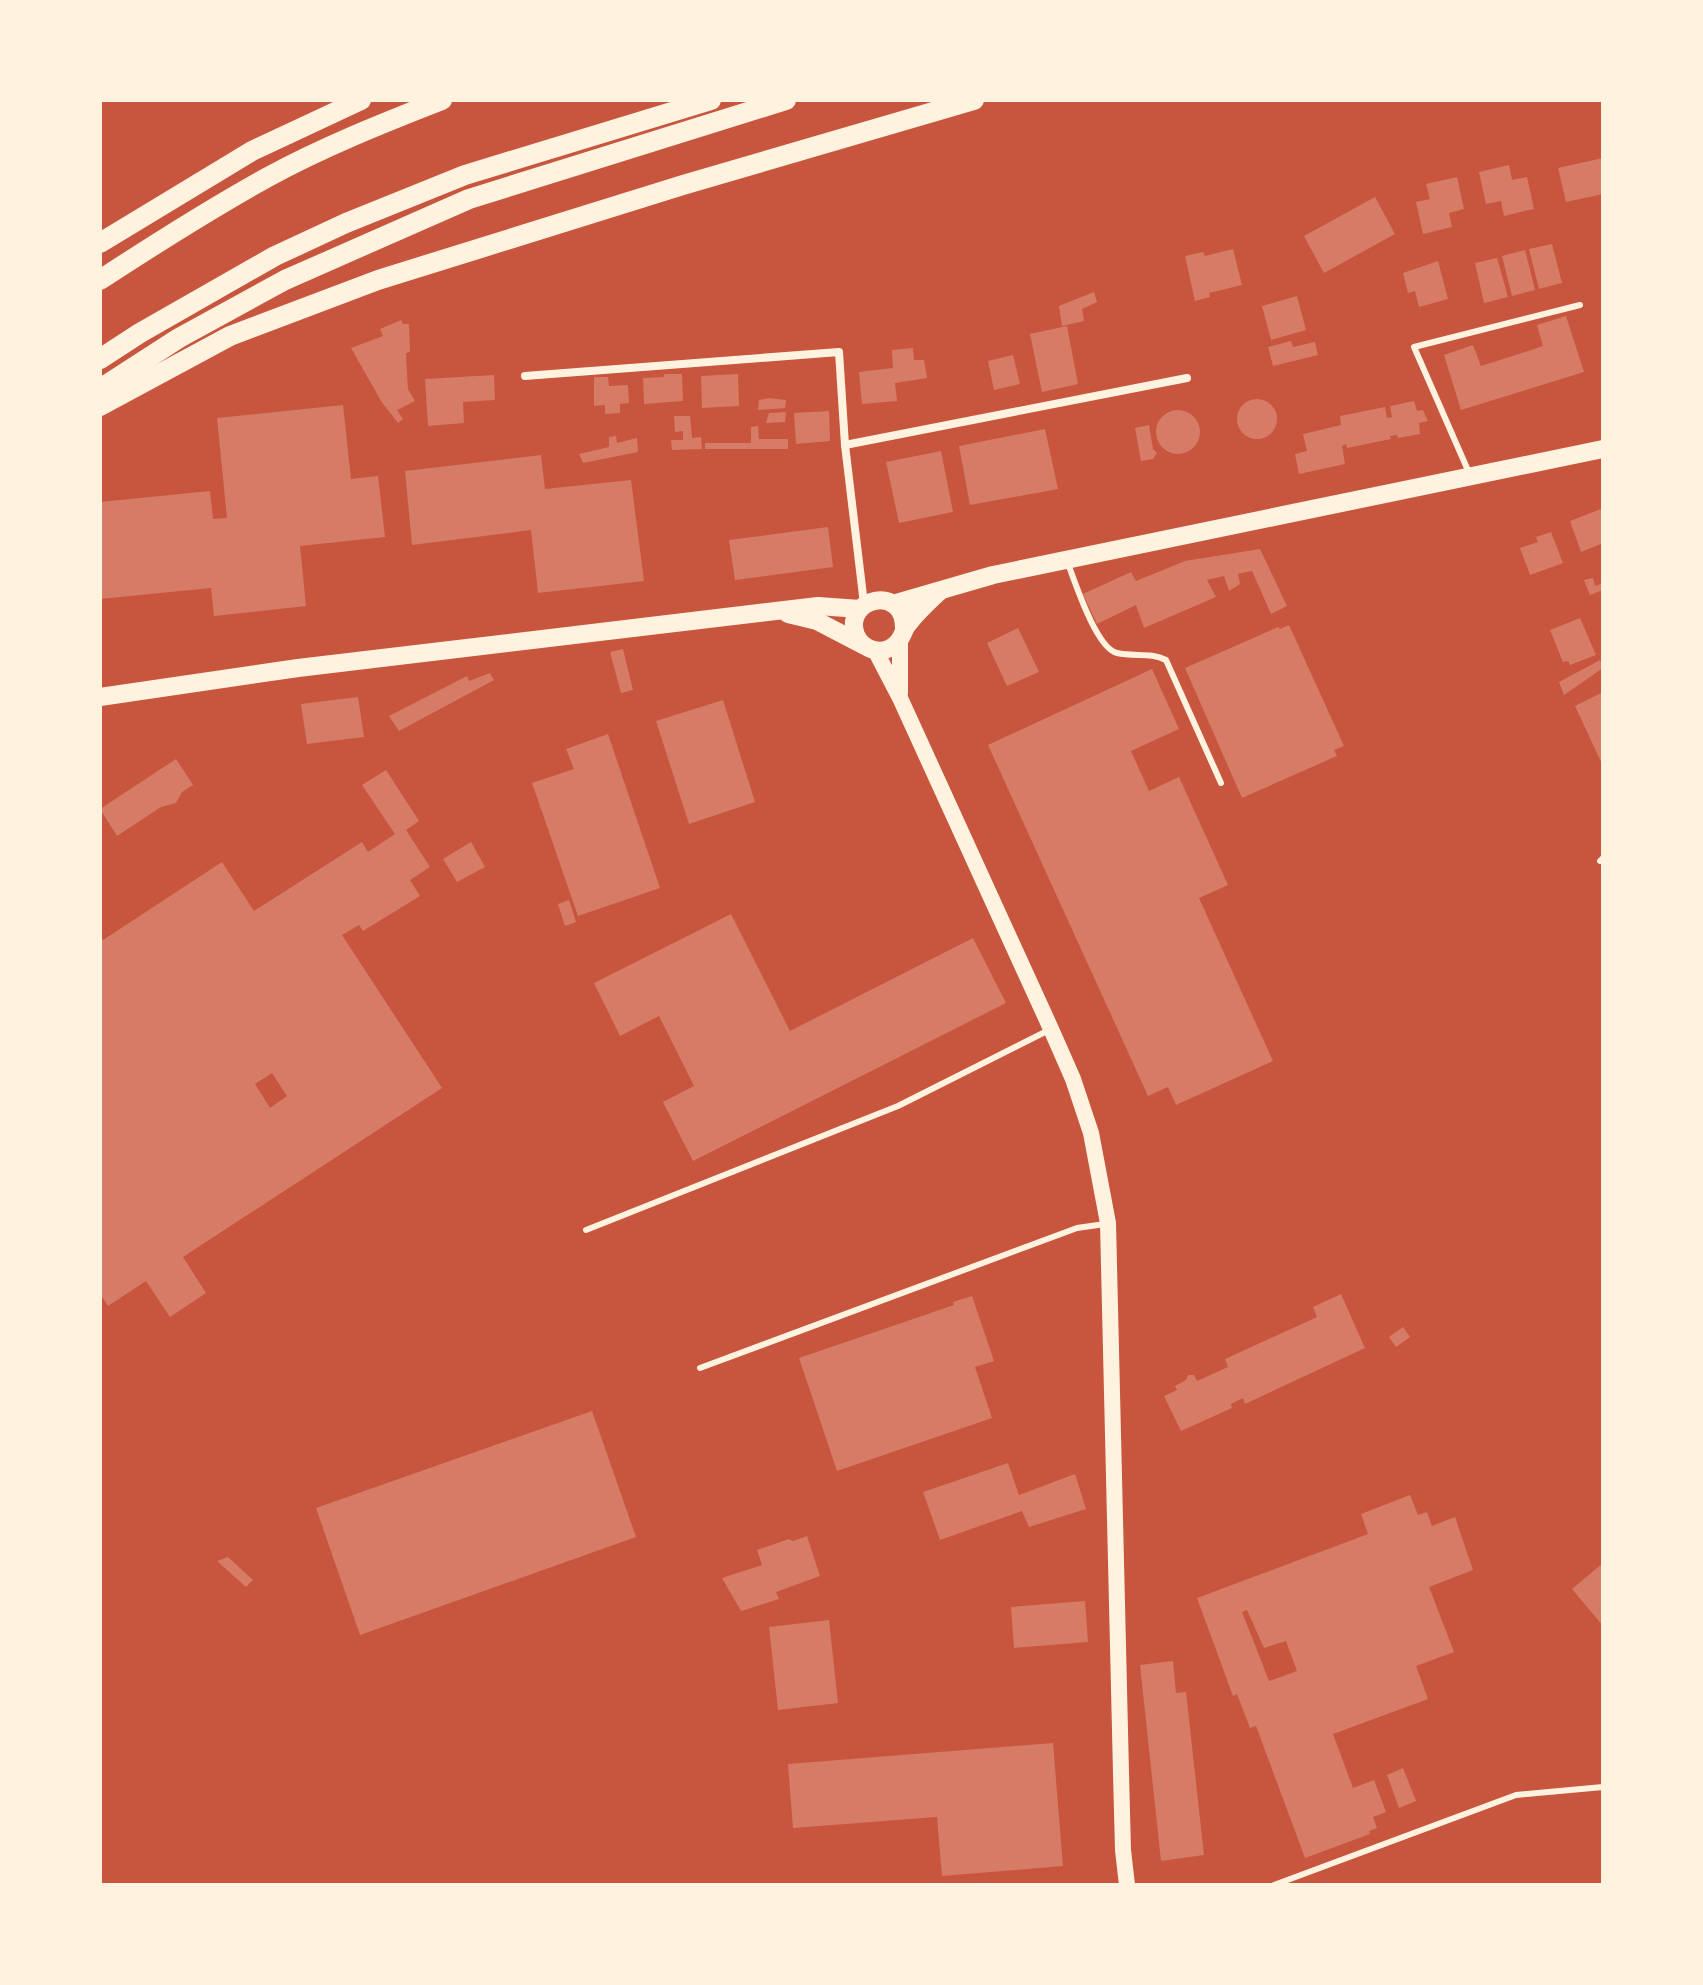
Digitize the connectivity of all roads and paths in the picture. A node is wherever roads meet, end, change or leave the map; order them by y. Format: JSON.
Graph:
{"nodes":[{"id":1,"x":361,"y":100,"type":"edge"},
{"id":2,"x":442,"y":100,"type":"edge"},
{"id":3,"x":711,"y":100,"type":"edge"},
{"id":4,"x":786,"y":100,"type":"edge"},
{"id":5,"x":974,"y":100,"type":"edge"},
{"id":6,"x":100,"y":243,"type":"edge"},
{"id":7,"x":100,"y":280,"type":"edge"},
{"id":8,"x":1580,"y":305,"type":"dead end"},
{"id":9,"x":100,"y":359,"type":"edge"},
{"id":10,"x":525,"y":376,"type":"dead end"},
{"id":11,"x":1187,"y":378,"type":"dead end"},
{"id":12,"x":100,"y":389,"type":"edge"},
{"id":13,"x":100,"y":406,"type":"edge"},
{"id":14,"x":845,"y":445,"type":"junction"},
{"id":15,"x":1603,"y":449,"type":"edge"},
{"id":16,"x":1472,"y":478,"type":"junction"},
{"id":17,"x":1067,"y":561,"type":"junction"},
{"id":18,"x":942,"y":589,"type":"junction"},
{"id":19,"x":893,"y":604,"type":"junction"},
{"id":20,"x":862,"y":607,"type":"junction"},
{"id":21,"x":773,"y":611,"type":"junction"},
{"id":22,"x":902,"y":635,"type":"junction"},
{"id":23,"x":870,"y":648,"type":"junction"},
{"id":24,"x":100,"y":697,"type":"edge"},
{"id":25,"x":900,"y":698,"type":"junction"},
{"id":26,"x":1221,"y":783,"type":"dead end"},
{"id":27,"x":1051,"y":1029,"type":"junction"},
{"id":28,"x":1108,"y":1223,"type":"junction"},
{"id":29,"x":586,"y":1230,"type":"dead end"},
{"id":30,"x":700,"y":1368,"type":"dead end"},
{"id":31,"x":1603,"y":1787,"type":"edge"},
{"id":32,"x":1127,"y":1885,"type":"edge"},
{"id":33,"x":1274,"y":1885,"type":"edge"}],
"edges":[{"from":1,"to":6,"type":"highway"},
{"from":2,"to":7,"type":"highway"},
{"from":3,"to":9,"type":"highway"},
{"from":4,"to":12,"type":"highway"},
{"from":5,"to":13,"type":"highway"},
{"from":8,"to":16,"type":"lane"},
{"from":10,"to":14,"type":"street"},
{"from":11,"to":14,"type":"street"},
{"from":14,"to":20,"type":"street"},
{"from":15,"to":16,"type":"main road"},
{"from":16,"to":17,"type":"main road"},
{"from":17,"to":18,"type":"main road"},
{"from":17,"to":26,"type":"lane"},
{"from":18,"to":19,"type":"main road"},
{"from":18,"to":22,"type":"main road"},
{"from":19,"to":20,"type":"main road"},
{"from":19,"to":22,"type":"main road"},
{"from":20,"to":21,"type":"main road"},
{"from":20,"to":23,"type":"main road"},
{"from":21,"to":23,"type":"main road"},
{"from":21,"to":24,"type":"main road"},
{"from":22,"to":23,"type":"main road"},
{"from":22,"to":25,"type":"main road"},
{"from":23,"to":25,"type":"main road"},
{"from":25,"to":27,"type":"main road"},
{"from":27,"to":28,"type":"main road"},
{"from":27,"to":29,"type":"lane"},
{"from":28,"to":30,"type":"lane"},
{"from":28,"to":32,"type":"main road"},
{"from":31,"to":33,"type":"lane"}]}
